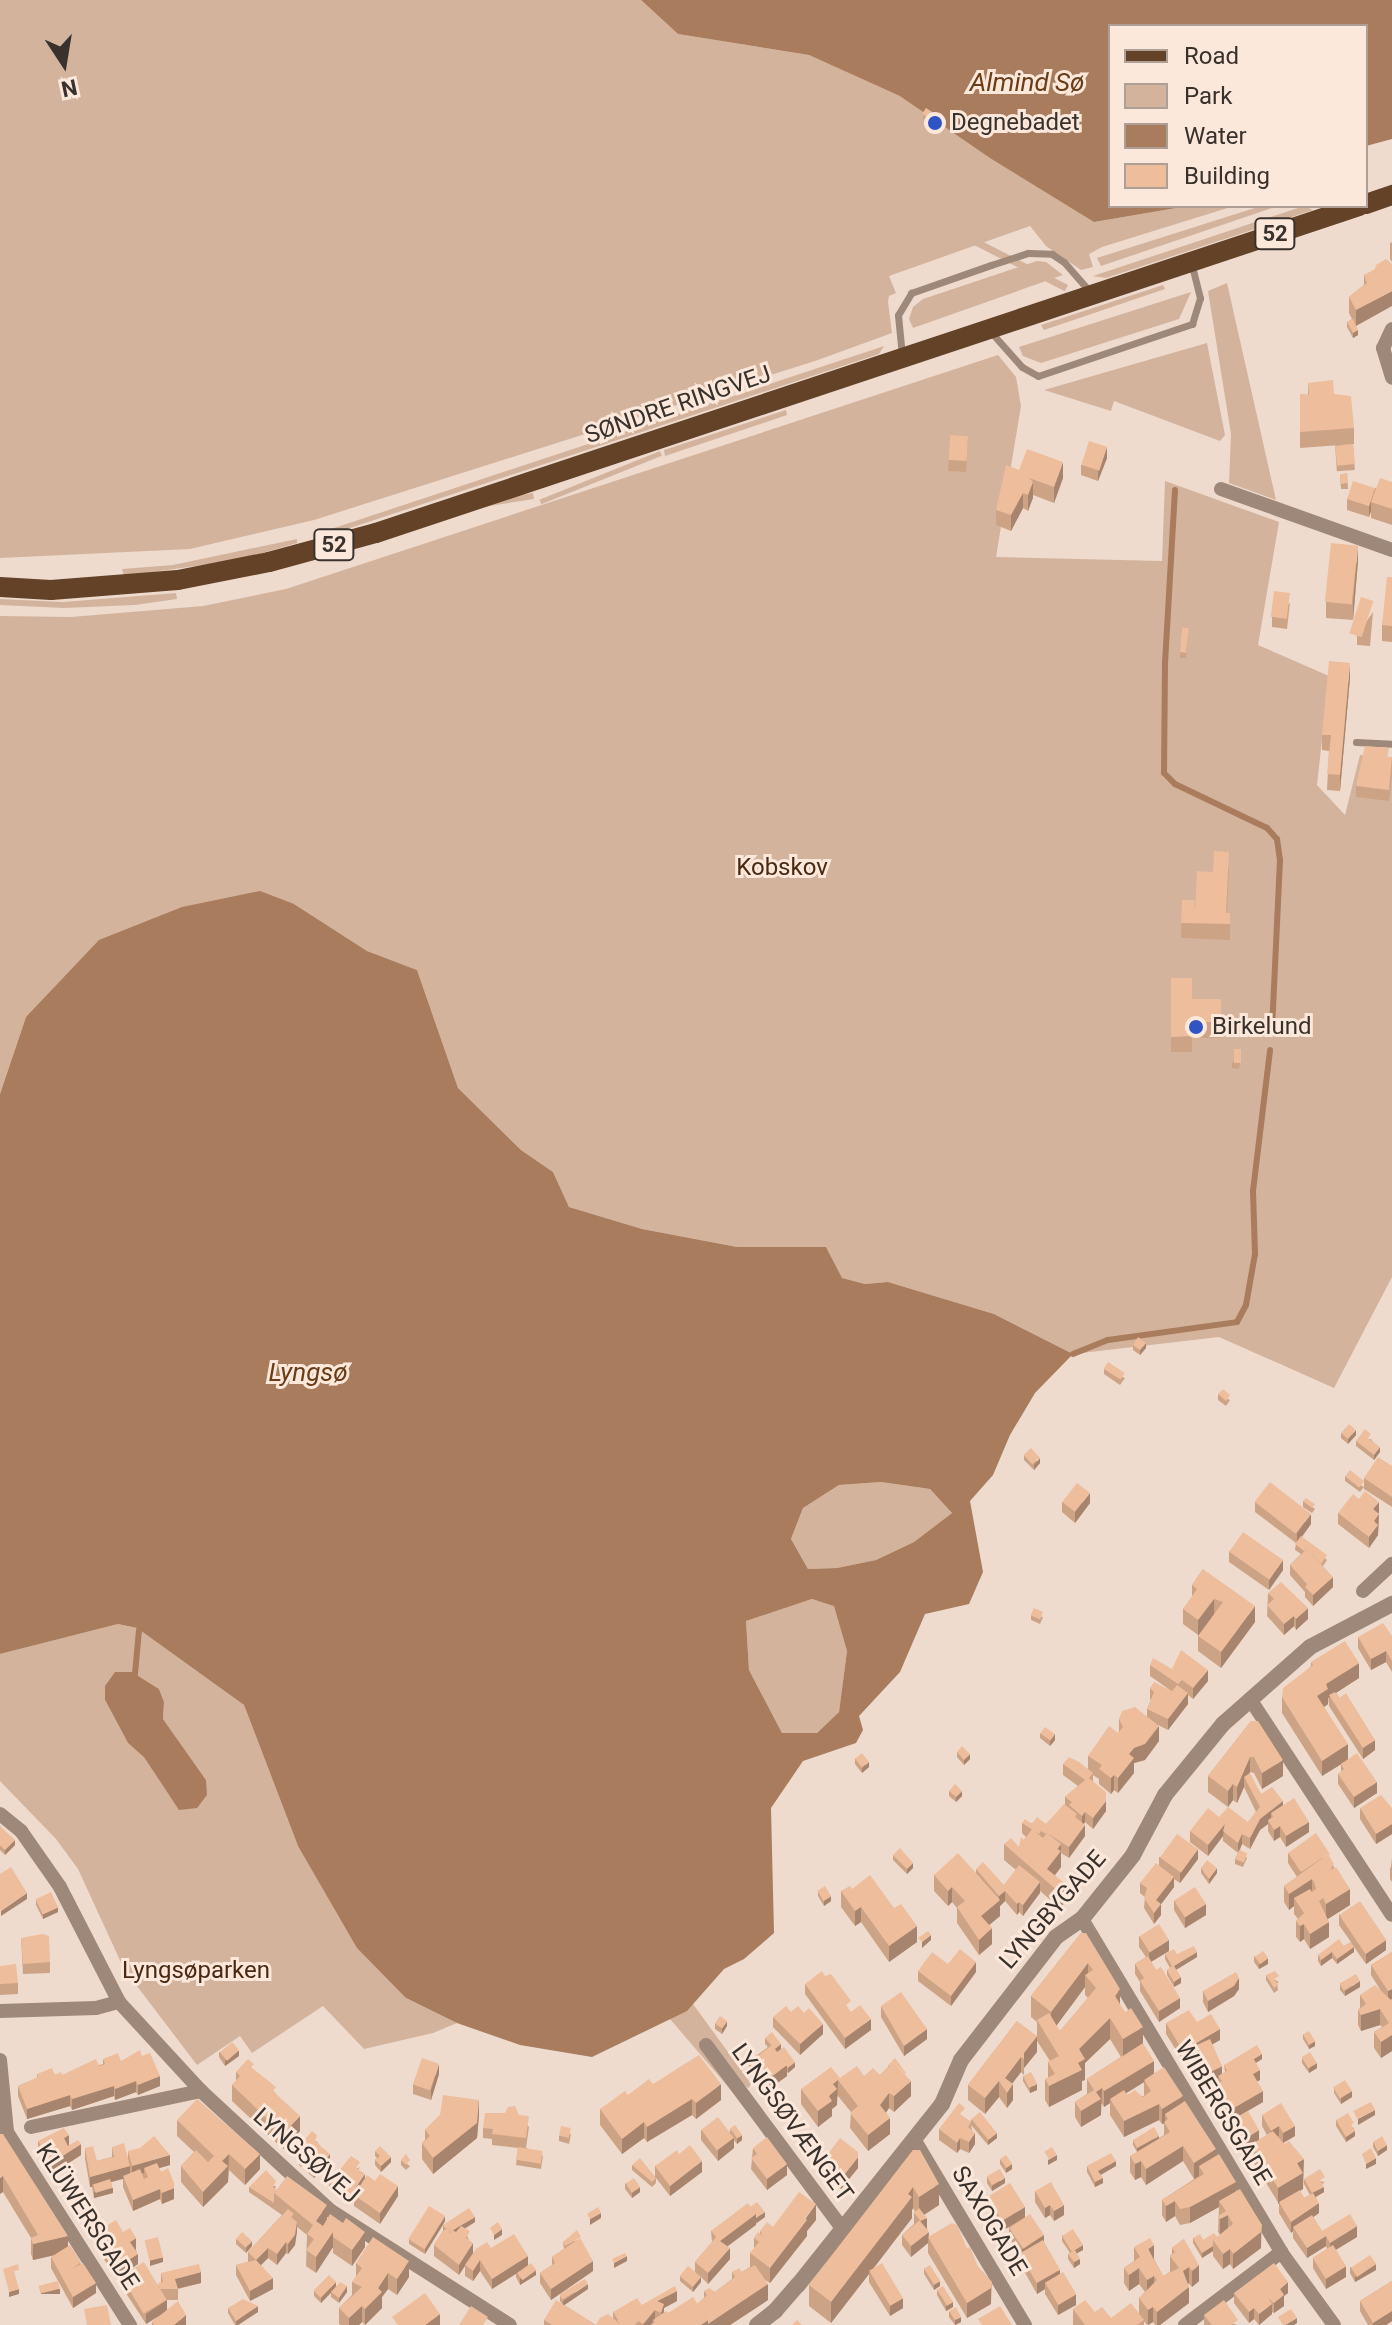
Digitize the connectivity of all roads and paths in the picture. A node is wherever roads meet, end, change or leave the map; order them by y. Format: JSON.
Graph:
{"nodes":[{"id":1,"x":1392,"y":195,"type":"edge"},
{"id":2,"x":1368,"y":203,"type":"edge"},
{"id":3,"x":1353,"y":208,"type":"edge"},
{"id":4,"x":1191,"y":261,"type":"junction"},
{"id":5,"x":1092,"y":295,"type":"junction"},
{"id":6,"x":988,"y":329,"type":"junction"},
{"id":7,"x":1392,"y":329,"type":"edge"},
{"id":8,"x":902,"y":356,"type":"junction"},
{"id":9,"x":1392,"y":378,"type":"edge"},
{"id":10,"x":1221,"y":489,"type":"dead end"},
{"id":11,"x":1392,"y":550,"type":"edge"},
{"id":12,"x":0,"y":587,"type":"edge"},
{"id":13,"x":1356,"y":742,"type":"dead end"},
{"id":14,"x":1392,"y":744,"type":"edge"},
{"id":15,"x":1392,"y":1564,"type":"edge"},
{"id":16,"x":1363,"y":1591,"type":"dead end"},
{"id":17,"x":1392,"y":1604,"type":"edge"},
{"id":18,"x":1250,"y":1699,"type":"junction"},
{"id":19,"x":0,"y":1814,"type":"edge"},
{"id":20,"x":1392,"y":1915,"type":"edge"},
{"id":21,"x":1082,"y":1919,"type":"junction"},
{"id":22,"x":119,"y":2002,"type":"junction"},
{"id":23,"x":0,"y":2011,"type":"edge"},
{"id":24,"x":706,"y":2045,"type":"dead end"},
{"id":25,"x":0,"y":2060,"type":"edge"},
{"id":26,"x":201,"y":2091,"type":"junction"},
{"id":27,"x":31,"y":2127,"type":"dead end"},
{"id":28,"x":4,"y":2133,"type":"edge"},
{"id":29,"x":914,"y":2139,"type":"junction"},
{"id":30,"x":842,"y":2228,"type":"junction"},
{"id":31,"x":1281,"y":2252,"type":"junction"},
{"id":32,"x":130,"y":2325,"type":"edge"},
{"id":33,"x":510,"y":2325,"type":"edge"},
{"id":34,"x":757,"y":2325,"type":"edge"},
{"id":35,"x":1025,"y":2325,"type":"edge"},
{"id":36,"x":1185,"y":2325,"type":"edge"},
{"id":37,"x":1334,"y":2325,"type":"edge"}],
"edges":[{"from":1,"to":2,"type":"main road"},
{"from":3,"to":4,"type":"main road","name":"SØNDRE RINGVEJ","number":"52"},
{"from":4,"to":5,"type":"main road","name":"SØNDRE RINGVEJ","number":"52"},
{"from":4,"to":6,"type":"lane"},
{"from":5,"to":6,"type":"main road","name":"SØNDRE RINGVEJ","number":"52"},
{"from":5,"to":8,"type":"lane"},
{"from":6,"to":8,"type":"main road","name":"SØNDRE RINGVEJ","number":"52"},
{"from":7,"to":9,"type":"street"},
{"from":8,"to":12,"type":"main road","name":"SØNDRE RINGVEJ","number":"52"},
{"from":10,"to":11,"type":"street"},
{"from":13,"to":14,"type":"lane"},
{"from":15,"to":16,"type":"street"},
{"from":17,"to":18,"type":"street","name":"LYNGBYGADE"},
{"from":18,"to":20,"type":"street"},
{"from":18,"to":21,"type":"street","name":"LYNGBYGADE"},
{"from":19,"to":22,"type":"street","name":"LYNGSØVEJ"},
{"from":21,"to":29,"type":"street","name":"LYNGBYGADE"},
{"from":21,"to":31,"type":"street","name":"WIBERGSGADE"},
{"from":22,"to":23,"type":"street"},
{"from":22,"to":26,"type":"street","name":"LYNGSØVEJ"},
{"from":24,"to":30,"type":"street","name":"LYNGSØVÆNGET"},
{"from":25,"to":28,"type":"street","name":"KLÜWERSGADE"},
{"from":26,"to":27,"type":"street"},
{"from":26,"to":33,"type":"street","name":"LYNGSØVEJ"},
{"from":28,"to":32,"type":"street","name":"KLÜWERSGADE"},
{"from":29,"to":30,"type":"street","name":"LYNGBYGADE"},
{"from":29,"to":35,"type":"street","name":"SAXOGADE"},
{"from":30,"to":34,"type":"street","name":"LYNGBYGADE"},
{"from":31,"to":36,"type":"street"},
{"from":31,"to":37,"type":"street","name":"WIBERGSGADE"}]}
